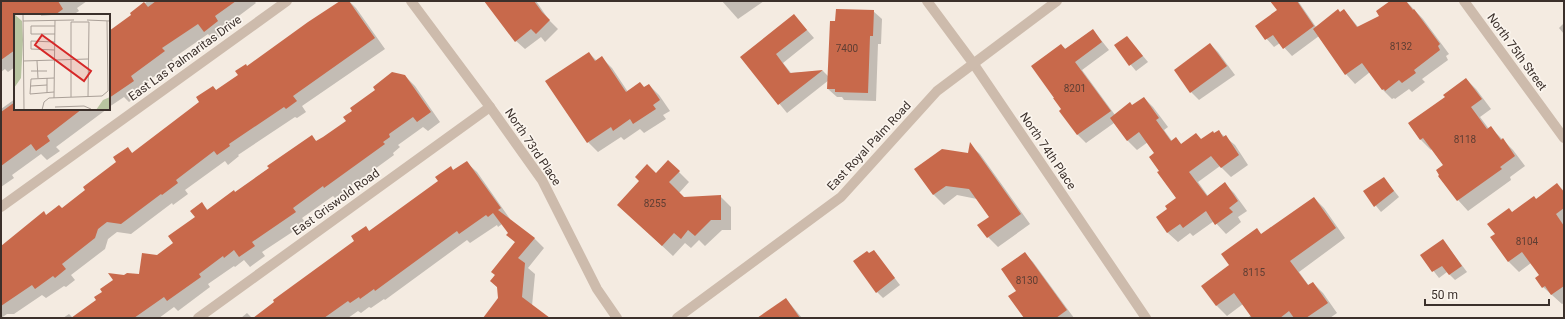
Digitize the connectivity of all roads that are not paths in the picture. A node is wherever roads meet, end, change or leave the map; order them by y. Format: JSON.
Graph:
{"nodes":[{"id":1,"x":287,"y":1,"type":"edge"},
{"id":2,"x":411,"y":1,"type":"edge"},
{"id":3,"x":927,"y":1,"type":"edge"},
{"id":4,"x":1057,"y":1,"type":"edge"},
{"id":5,"x":1464,"y":1,"type":"edge"},
{"id":6,"x":973,"y":63,"type":"junction"},
{"id":7,"x":490,"y":107,"type":"junction"},
{"id":8,"x":1564,"y":138,"type":"edge"},
{"id":9,"x":1,"y":207,"type":"edge"},
{"id":10,"x":198,"y":318,"type":"edge"},
{"id":11,"x":616,"y":318,"type":"edge"},
{"id":12,"x":677,"y":318,"type":"edge"},
{"id":13,"x":1146,"y":318,"type":"edge"}],
"edges":[{"from":1,"to":9,"type":"street","name":"East Las Palmaritas Drive"},
{"from":2,"to":7,"type":"street","name":"North 73rd Place"},
{"from":3,"to":6,"type":"street","name":"North 74th Place"},
{"from":4,"to":6,"type":"street","name":"East Royal Palm Road"},
{"from":5,"to":8,"type":"street","name":"North 75th Street"},
{"from":6,"to":12,"type":"street","name":"East Royal Palm Road"},
{"from":6,"to":13,"type":"street","name":"North 74th Place"},
{"from":7,"to":10,"type":"street","name":"East Griswold Road"},
{"from":7,"to":11,"type":"street","name":"North 73rd Place"}]}
